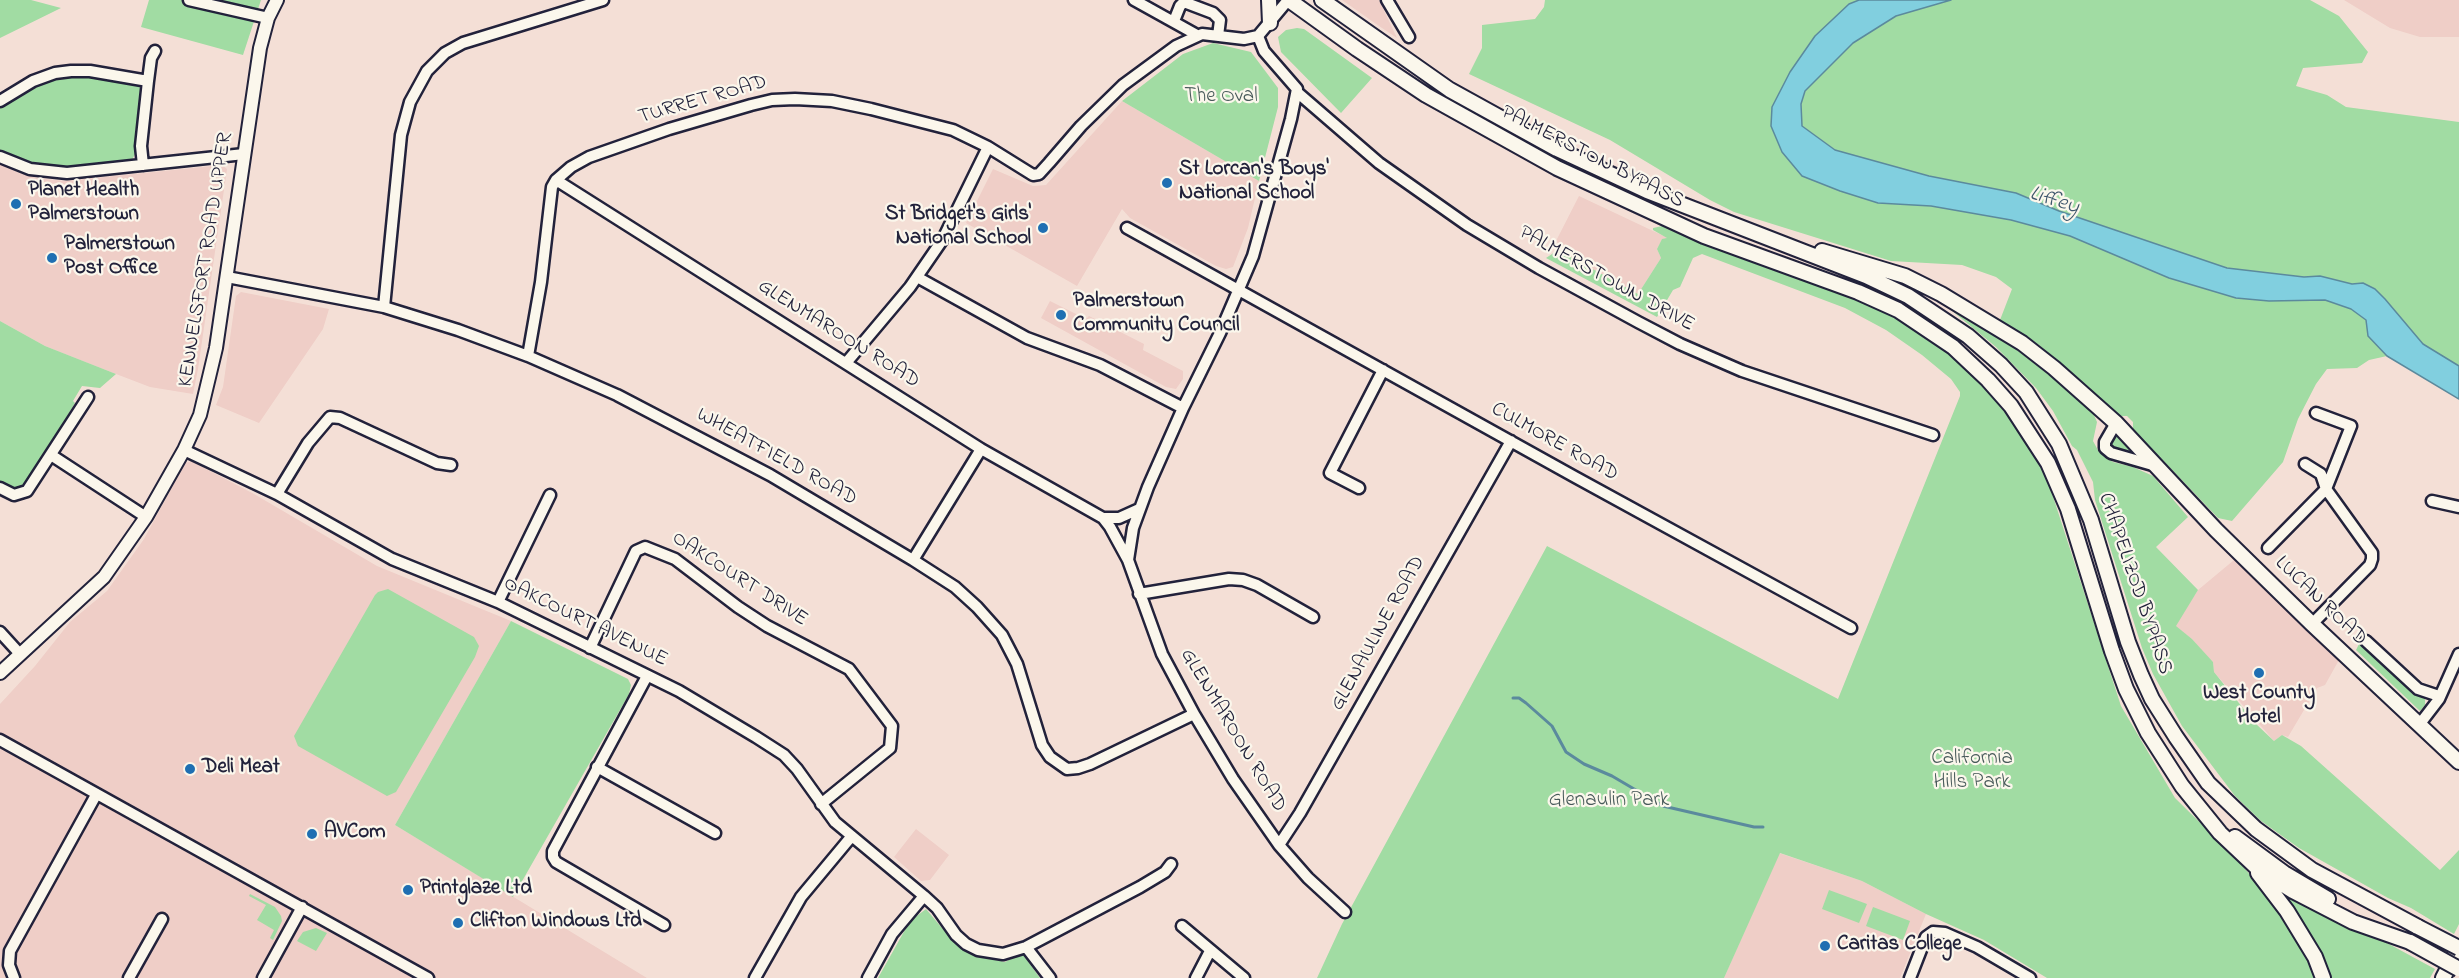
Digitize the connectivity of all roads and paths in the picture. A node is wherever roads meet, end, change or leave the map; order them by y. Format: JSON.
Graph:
{"nodes":[{"id":1,"x":189,"y":0,"type":"edge"},
{"id":2,"x":277,"y":0,"type":"edge"},
{"id":3,"x":603,"y":0,"type":"edge"},
{"id":4,"x":1134,"y":0,"type":"edge"},
{"id":5,"x":1269,"y":0,"type":"edge"},
{"id":6,"x":1289,"y":0,"type":"edge"},
{"id":7,"x":1322,"y":0,"type":"edge"},
{"id":8,"x":1387,"y":0,"type":"edge"},
{"id":9,"x":268,"y":18,"type":"junction"},
{"id":10,"x":1174,"y":21,"type":"junction"},
{"id":11,"x":1270,"y":23,"type":"junction"},
{"id":12,"x":1359,"y":26,"type":"junction"},
{"id":13,"x":1197,"y":35,"type":"junction"},
{"id":14,"x":1218,"y":36,"type":"junction"},
{"id":15,"x":1258,"y":36,"type":"junction"},
{"id":16,"x":1408,"y":37,"type":"dead end"},
{"id":17,"x":1357,"y":49,"type":"junction"},
{"id":18,"x":155,"y":51,"type":"dead end"},
{"id":19,"x":147,"y":81,"type":"junction"},
{"id":20,"x":1298,"y":93,"type":"junction"},
{"id":21,"x":0,"y":101,"type":"edge"},
{"id":22,"x":988,"y":147,"type":"junction"},
{"id":23,"x":244,"y":154,"type":"junction"},
{"id":24,"x":0,"y":157,"type":"edge"},
{"id":25,"x":143,"y":165,"type":"junction"},
{"id":26,"x":556,"y":180,"type":"junction"},
{"id":27,"x":1127,"y":228,"type":"dead end"},
{"id":28,"x":1773,"y":239,"type":"junction"},
{"id":29,"x":917,"y":277,"type":"junction"},
{"id":30,"x":227,"y":278,"type":"junction"},
{"id":31,"x":1239,"y":291,"type":"junction"},
{"id":32,"x":384,"y":307,"type":"junction"},
{"id":33,"x":1898,"y":310,"type":"joint"},
{"id":34,"x":528,"y":356,"type":"junction"},
{"id":35,"x":846,"y":363,"type":"junction"},
{"id":36,"x":1383,"y":370,"type":"junction"},
{"id":37,"x":88,"y":397,"type":"dead end"},
{"id":38,"x":1183,"y":408,"type":"junction"},
{"id":39,"x":2316,"y":413,"type":"dead end"},
{"id":40,"x":2116,"y":423,"type":"junction"},
{"id":41,"x":1933,"y":435,"type":"dead end"},
{"id":42,"x":1511,"y":441,"type":"junction"},
{"id":43,"x":981,"y":448,"type":"junction"},
{"id":44,"x":184,"y":450,"type":"junction"},
{"id":45,"x":51,"y":455,"type":"junction"},
{"id":46,"x":2304,"y":464,"type":"dead end"},
{"id":47,"x":451,"y":465,"type":"dead end"},
{"id":48,"x":2156,"y":466,"type":"junction"},
{"id":49,"x":0,"y":488,"type":"edge"},
{"id":50,"x":1359,"y":488,"type":"dead end"},
{"id":51,"x":2326,"y":489,"type":"junction"},
{"id":52,"x":277,"y":494,"type":"junction"},
{"id":53,"x":550,"y":495,"type":"dead end"},
{"id":54,"x":2432,"y":501,"type":"dead end"},
{"id":55,"x":2459,"y":507,"type":"edge"},
{"id":56,"x":1139,"y":509,"type":"junction"},
{"id":57,"x":146,"y":517,"type":"junction"},
{"id":58,"x":1103,"y":518,"type":"junction"},
{"id":59,"x":2268,"y":548,"type":"dead end"},
{"id":60,"x":913,"y":560,"type":"junction"},
{"id":61,"x":1128,"y":560,"type":"junction"},
{"id":62,"x":1139,"y":594,"type":"junction"},
{"id":63,"x":498,"y":602,"type":"junction"},
{"id":64,"x":1313,"y":617,"type":"dead end"},
{"id":65,"x":2312,"y":624,"type":"junction"},
{"id":66,"x":1851,"y":628,"type":"dead end"},
{"id":67,"x":0,"y":632,"type":"edge"},
{"id":68,"x":2366,"y":641,"type":"dead end"},
{"id":69,"x":590,"y":648,"type":"junction"},
{"id":70,"x":20,"y":654,"type":"junction"},
{"id":71,"x":2459,"y":654,"type":"edge"},
{"id":72,"x":0,"y":673,"type":"edge"},
{"id":73,"x":647,"y":676,"type":"junction"},
{"id":74,"x":2439,"y":699,"type":"junction"},
{"id":75,"x":1194,"y":714,"type":"junction"},
{"id":76,"x":2419,"y":725,"type":"junction"},
{"id":77,"x":0,"y":740,"type":"edge"},
{"id":78,"x":2459,"y":762,"type":"edge"},
{"id":79,"x":597,"y":767,"type":"junction"},
{"id":80,"x":96,"y":795,"type":"junction"},
{"id":81,"x":821,"y":804,"type":"junction"},
{"id":82,"x":2204,"y":812,"type":"junction"},
{"id":83,"x":716,"y":833,"type":"dead end"},
{"id":84,"x":851,"y":837,"type":"junction"},
{"id":85,"x":1279,"y":845,"type":"junction"},
{"id":86,"x":2250,"y":863,"type":"junction"},
{"id":87,"x":1171,"y":864,"type":"dead end"},
{"id":88,"x":924,"y":896,"type":"junction"},
{"id":89,"x":302,"y":907,"type":"junction"},
{"id":90,"x":1345,"y":912,"type":"dead end"},
{"id":91,"x":162,"y":919,"type":"dead end"},
{"id":92,"x":664,"y":926,"type":"dead end"},
{"id":93,"x":1182,"y":926,"type":"dead end"},
{"id":94,"x":2410,"y":942,"type":"junction"},
{"id":95,"x":1026,"y":946,"type":"junction"},
{"id":96,"x":2459,"y":948,"type":"edge"},
{"id":97,"x":1210,"y":951,"type":"junction"},
{"id":98,"x":2459,"y":969,"type":"edge"},
{"id":99,"x":14,"y":978,"type":"edge"},
{"id":100,"x":129,"y":978,"type":"edge"},
{"id":101,"x":263,"y":978,"type":"edge"},
{"id":102,"x":428,"y":978,"type":"edge"},
{"id":103,"x":754,"y":978,"type":"edge"},
{"id":104,"x":868,"y":978,"type":"edge"},
{"id":105,"x":1050,"y":978,"type":"edge"},
{"id":106,"x":1196,"y":978,"type":"edge"},
{"id":107,"x":1244,"y":978,"type":"edge"},
{"id":108,"x":1910,"y":978,"type":"edge"},
{"id":109,"x":2030,"y":978,"type":"edge"},
{"id":110,"x":2323,"y":978,"type":"edge"},
{"id":111,"x":2443,"y":978,"type":"edge"}],
"edges":[{"from":1,"to":9,"type":"street"},
{"from":2,"to":9,"type":"street","name":"KENNELSFORT ROAD UPPER"},
{"from":3,"to":32,"type":"street"},
{"from":4,"to":10,"type":"street"},
{"from":5,"to":11,"type":"main road"},
{"from":6,"to":11,"type":"street"},
{"from":6,"to":17,"type":"main road","name":"PALMERSTON BYPASS"},
{"from":7,"to":12,"type":"main road"},
{"from":8,"to":16,"type":"street"},
{"from":9,"to":23,"type":"street","name":"KENNELSFORT ROAD UPPER"},
{"from":10,"to":13,"type":"street"},
{"from":10,"to":14,"type":"street"},
{"from":11,"to":15,"type":"street"},
{"from":12,"to":17,"type":"main road"},
{"from":12,"to":28,"type":"main road"},
{"from":13,"to":14,"type":"street"},
{"from":13,"to":22,"type":"street","name":"TURRET ROAD"},
{"from":14,"to":15,"type":"street"},
{"from":15,"to":20,"type":"street"},
{"from":17,"to":33,"type":"main road","name":"PALMERSTON BYPASS"},
{"from":18,"to":19,"type":"street"},
{"from":19,"to":21,"type":"street"},
{"from":19,"to":25,"type":"street"},
{"from":20,"to":31,"type":"street"},
{"from":20,"to":41,"type":"street","name":"PALMERSTOWN DRIVE"},
{"from":22,"to":26,"type":"street","name":"TURRET ROAD"},
{"from":22,"to":29,"type":"street"},
{"from":23,"to":25,"type":"street"},
{"from":23,"to":30,"type":"street","name":"KENNELSFORT ROAD UPPER"},
{"from":24,"to":25,"type":"street"},
{"from":26,"to":34,"type":"street"},
{"from":26,"to":35,"type":"street","name":"GLENMAROON ROAD"},
{"from":27,"to":31,"type":"street","name":"CULMORE ROAD"},
{"from":28,"to":40,"type":"main road"},
{"from":28,"to":96,"type":"main road","name":"CHAPELIZOD BYPASS","bridge":true},
{"from":29,"to":35,"type":"street"},
{"from":29,"to":38,"type":"street"},
{"from":30,"to":32,"type":"street","name":"WHEATFIELD ROAD"},
{"from":30,"to":44,"type":"street","name":"KENNELSFORT ROAD UPPER"},
{"from":31,"to":36,"type":"street","name":"CULMORE ROAD"},
{"from":31,"to":38,"type":"street"},
{"from":32,"to":34,"type":"street","name":"WHEATFIELD ROAD"},
{"from":33,"to":82,"type":"main road","name":"CHAPELIZOD BYPASS"},
{"from":34,"to":60,"type":"street","name":"WHEATFIELD ROAD"},
{"from":35,"to":43,"type":"street","name":"GLENMAROON ROAD"},
{"from":36,"to":42,"type":"street","name":"CULMORE ROAD"},
{"from":36,"to":50,"type":"street"},
{"from":37,"to":45,"type":"street"},
{"from":38,"to":56,"type":"street"},
{"from":39,"to":51,"type":"street"},
{"from":40,"to":48,"type":"main road","name":"LUCAN ROAD"},
{"from":40,"to":48,"type":"street","name":"LUCAN ROAD"},
{"from":42,"to":66,"type":"street","name":"CULMORE ROAD"},
{"from":42,"to":85,"type":"street","name":"GLENAULINE ROAD"},
{"from":43,"to":58,"type":"street","name":"GLENMAROON ROAD"},
{"from":43,"to":60,"type":"street"},
{"from":44,"to":52,"type":"street","name":"OAKCOURT AVENUE"},
{"from":44,"to":57,"type":"street","name":"KENNELSFORT ROAD UPPER"},
{"from":45,"to":49,"type":"street"},
{"from":45,"to":57,"type":"street"},
{"from":46,"to":51,"type":"street"},
{"from":47,"to":52,"type":"street"},
{"from":48,"to":65,"type":"main road","name":"LUCAN ROAD"},
{"from":51,"to":59,"type":"street"},
{"from":51,"to":65,"type":"street"},
{"from":52,"to":63,"type":"street","name":"OAKCOURT AVENUE"},
{"from":53,"to":63,"type":"street"},
{"from":54,"to":55,"type":"street"},
{"from":56,"to":58,"type":"street"},
{"from":56,"to":61,"type":"street"},
{"from":57,"to":70,"type":"street","name":"KENNELSFORT ROAD UPPER"},
{"from":58,"to":61,"type":"street","name":"GLENMAROON ROAD"},
{"from":60,"to":75,"type":"street","name":"WHEATFIELD ROAD"},
{"from":61,"to":62,"type":"street","name":"GLENMAROON ROAD"},
{"from":62,"to":64,"type":"street"},
{"from":62,"to":75,"type":"street","name":"GLENMAROON ROAD"},
{"from":63,"to":69,"type":"street","name":"OAKCOURT AVENUE"},
{"from":65,"to":76,"type":"main road","name":"LUCAN ROAD"},
{"from":67,"to":70,"type":"street"},
{"from":68,"to":74,"type":"street"},
{"from":69,"to":73,"type":"street","name":"OAKCOURT AVENUE"},
{"from":69,"to":81,"type":"street","name":"OAKCOURT DRIVE"},
{"from":70,"to":72,"type":"street","name":"KENNELSFORT ROAD UPPER"},
{"from":71,"to":74,"type":"street"},
{"from":73,"to":79,"type":"street"},
{"from":73,"to":81,"type":"street","name":"OAKCOURT AVENUE"},
{"from":74,"to":76,"type":"street"},
{"from":75,"to":85,"type":"street","name":"GLENMAROON ROAD"},
{"from":76,"to":78,"type":"main road","name":"LUCAN ROAD"},
{"from":77,"to":80,"type":"street"},
{"from":79,"to":83,"type":"street"},
{"from":79,"to":92,"type":"street"},
{"from":80,"to":89,"type":"street"},
{"from":80,"to":99,"type":"street"},
{"from":81,"to":84,"type":"street","name":"OAKCOURT AVENUE"},
{"from":82,"to":86,"type":"main road","name":"CHAPELIZOD BYPASS"},
{"from":82,"to":94,"type":"main road","name":"CHAPELIZOD BYPASS"},
{"from":84,"to":88,"type":"street","name":"OAKCOURT AVENUE"},
{"from":84,"to":103,"type":"street"},
{"from":85,"to":90,"type":"street","name":"GLENMAROON ROAD"},
{"from":86,"to":94,"type":"main road","name":"CHAPELIZOD BYPASS"},
{"from":86,"to":110,"type":"main road"},
{"from":87,"to":95,"type":"street","name":"OAKCOURT AVENUE"},
{"from":88,"to":95,"type":"street","name":"OAKCOURT AVENUE"},
{"from":88,"to":104,"type":"street"},
{"from":89,"to":101,"type":"street"},
{"from":89,"to":102,"type":"street"},
{"from":91,"to":100,"type":"street"},
{"from":93,"to":97,"type":"street"},
{"from":94,"to":98,"type":"main road","name":"CHAPELIZOD BYPASS","bridge":true},
{"from":95,"to":105,"type":"street"},
{"from":96,"to":111,"type":"main road"},
{"from":97,"to":106,"type":"street"},
{"from":97,"to":107,"type":"street"},
{"from":108,"to":109,"type":"street"}]}
